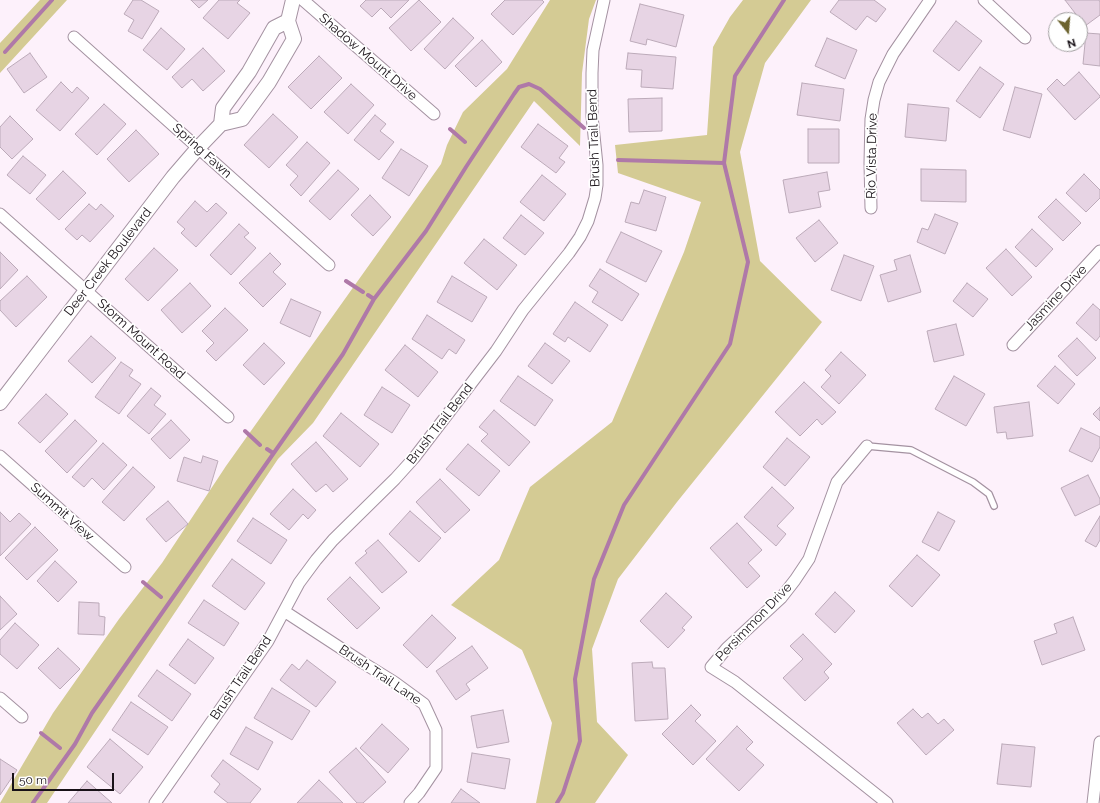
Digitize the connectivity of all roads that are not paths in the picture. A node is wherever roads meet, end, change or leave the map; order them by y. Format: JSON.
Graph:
{"nodes":[{"id":1,"x":293,"y":0,"type":"edge"},
{"id":2,"x":303,"y":0,"type":"edge"},
{"id":3,"x":604,"y":0,"type":"edge"},
{"id":4,"x":930,"y":0,"type":"edge"},
{"id":5,"x":984,"y":0,"type":"edge"},
{"id":6,"x":288,"y":21,"type":"junction"},
{"id":7,"x":74,"y":37,"type":"dead end"},
{"id":8,"x":1025,"y":38,"type":"dead end"},
{"id":9,"x":434,"y":114,"type":"dead end"},
{"id":10,"x":221,"y":124,"type":"junction"},
{"id":11,"x":198,"y":148,"type":"junction"},
{"id":12,"x":871,"y":208,"type":"dead end"},
{"id":13,"x":0,"y":214,"type":"edge"},
{"id":14,"x":1100,"y":251,"type":"edge"},
{"id":15,"x":329,"y":265,"type":"dead end"},
{"id":16,"x":86,"y":291,"type":"junction"},
{"id":17,"x":1013,"y":345,"type":"dead end"},
{"id":18,"x":0,"y":403,"type":"edge"},
{"id":19,"x":228,"y":417,"type":"dead end"},
{"id":20,"x":867,"y":446,"type":"joint"},
{"id":21,"x":0,"y":456,"type":"edge"},
{"id":22,"x":994,"y":506,"type":"dead end"},
{"id":23,"x":125,"y":567,"type":"dead end"},
{"id":24,"x":284,"y":611,"type":"junction"},
{"id":25,"x":0,"y":698,"type":"edge"},
{"id":26,"x":22,"y":717,"type":"dead end"},
{"id":27,"x":1100,"y":742,"type":"edge"},
{"id":28,"x":155,"y":803,"type":"edge"},
{"id":29,"x":410,"y":803,"type":"edge"},
{"id":30,"x":887,"y":803,"type":"edge"},
{"id":31,"x":1093,"y":803,"type":"edge"}],
"edges":[{"from":1,"to":6,"type":"street"},
{"from":2,"to":9,"type":"street","name":"Shadow Mount Drive"},
{"from":3,"to":24,"type":"street","name":"Brush Trail Bend"},
{"from":4,"to":12,"type":"street","name":"Rio Vista Drive"},
{"from":5,"to":8,"type":"street"},
{"from":6,"to":10,"type":"street"},
{"from":6,"to":10,"type":"street"},
{"from":7,"to":11,"type":"street","name":"Spring Fawn"},
{"from":10,"to":11,"type":"street","name":"Deer Creek Boulevard"},
{"from":11,"to":15,"type":"street","name":"Spring Fawn"},
{"from":11,"to":16,"type":"street","name":"Deer Creek Boulevard"},
{"from":13,"to":16,"type":"street","name":"Storm Mount Road"},
{"from":14,"to":17,"type":"street","name":"Jasmine Drive"},
{"from":16,"to":18,"type":"street","name":"Deer Creek Boulevard"},
{"from":16,"to":19,"type":"street","name":"Storm Mount Road"},
{"from":20,"to":22,"type":"lane"},
{"from":20,"to":30,"type":"street","name":"Persimmon Drive"},
{"from":21,"to":23,"type":"street","name":"Summit View"},
{"from":24,"to":28,"type":"street","name":"Brush Trail Bend"},
{"from":24,"to":29,"type":"street","name":"Brush Trail Lane"},
{"from":25,"to":26,"type":"street"},
{"from":27,"to":31,"type":"street"}]}
